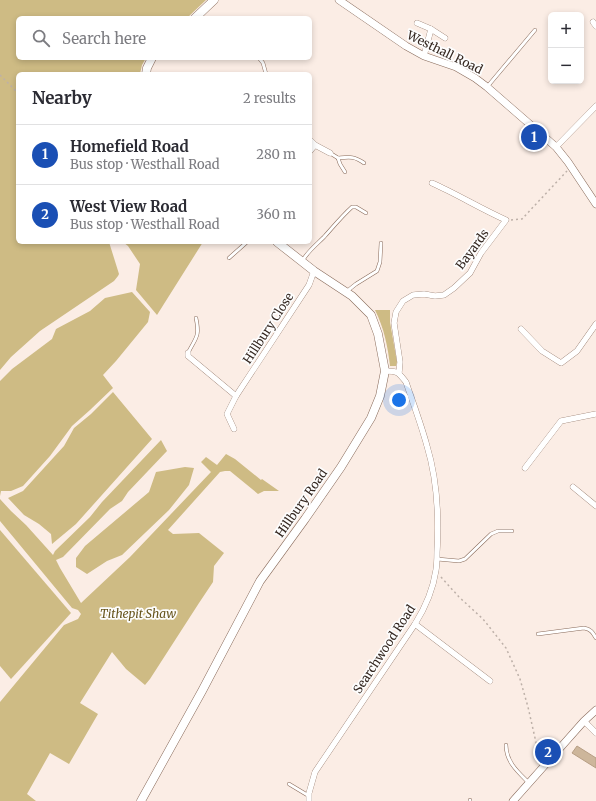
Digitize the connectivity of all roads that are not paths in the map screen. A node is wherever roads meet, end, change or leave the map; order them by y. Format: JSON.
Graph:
{"nodes":[{"id":1,"x":214,"y":0,"type":"edge"},
{"id":2,"x":339,"y":0,"type":"edge"},
{"id":3,"x":197,"y":16,"type":"edge"},
{"id":4,"x":417,"y":23,"type":"dead end"},
{"id":5,"x":431,"y":29,"type":"junction"},
{"id":6,"x":535,"y":30,"type":"dead end"},
{"id":7,"x":445,"y":38,"type":"dead end"},
{"id":8,"x":424,"y":56,"type":"junction"},
{"id":9,"x":151,"y":60,"type":"edge"},
{"id":10,"x":261,"y":60,"type":"edge"},
{"id":11,"x":146,"y":72,"type":"edge"},
{"id":12,"x":265,"y":72,"type":"edge"},
{"id":13,"x":487,"y":87,"type":"junction"},
{"id":14,"x":596,"y":106,"type":"edge"},
{"id":15,"x":312,"y":142,"type":"edge"},
{"id":16,"x":315,"y":145,"type":"junction"},
{"id":17,"x":556,"y":147,"type":"junction"},
{"id":18,"x":312,"y":149,"type":"edge"},
{"id":19,"x":330,"y":153,"type":"joint"},
{"id":20,"x":338,"y":158,"type":"junction"},
{"id":21,"x":364,"y":163,"type":"dead end"},
{"id":22,"x":345,"y":172,"type":"dead end"},
{"id":23,"x":432,"y":183,"type":"dead end"},
{"id":24,"x":596,"y":204,"type":"edge"},
{"id":25,"x":366,"y":213,"type":"dead end"},
{"id":26,"x":381,"y":242,"type":"dead end"},
{"id":27,"x":245,"y":244,"type":"edge"},
{"id":28,"x":280,"y":244,"type":"edge"},
{"id":29,"x":229,"y":258,"type":"dead end"},
{"id":30,"x":302,"y":262,"type":"junction"},
{"id":31,"x":314,"y":271,"type":"junction"},
{"id":32,"x":346,"y":292,"type":"junction"},
{"id":33,"x":196,"y":318,"type":"dead end"},
{"id":34,"x":596,"y":324,"type":"edge"},
{"id":35,"x":520,"y":329,"type":"dead end"},
{"id":36,"x":188,"y":354,"type":"joint"},
{"id":37,"x":385,"y":371,"type":"junction"},
{"id":38,"x":399,"y":373,"type":"junction"},
{"id":39,"x":236,"y":396,"type":"junction"},
{"id":40,"x":596,"y":414,"type":"edge"},
{"id":41,"x":234,"y":429,"type":"dead end"},
{"id":42,"x":525,"y":468,"type":"dead end"},
{"id":43,"x":573,"y":486,"type":"dead end"},
{"id":44,"x":596,"y":506,"type":"edge"},
{"id":45,"x":512,"y":531,"type":"dead end"},
{"id":46,"x":437,"y":559,"type":"junction"},
{"id":47,"x":415,"y":624,"type":"junction"},
{"id":48,"x":538,"y":634,"type":"dead end"},
{"id":49,"x":596,"y":638,"type":"edge"},
{"id":50,"x":490,"y":681,"type":"dead end"},
{"id":51,"x":596,"y":710,"type":"edge"},
{"id":52,"x":584,"y":721,"type":"junction"},
{"id":53,"x":596,"y":733,"type":"edge"},
{"id":54,"x":506,"y":745,"type":"dead end"},
{"id":55,"x":529,"y":783,"type":"junction"},
{"id":56,"x":289,"y":784,"type":"dead end"},
{"id":57,"x":309,"y":799,"type":"edge"},
{"id":58,"x":141,"y":801,"type":"edge"},
{"id":59,"x":513,"y":801,"type":"edge"}],
"edges":[{"from":1,"to":3,"type":"main road"},
{"from":2,"to":8,"type":"street","name":"Westhall Road"},
{"from":4,"to":5,"type":"street"},
{"from":5,"to":7,"type":"street"},
{"from":5,"to":8,"type":"street"},
{"from":6,"to":13,"type":"lane"},
{"from":8,"to":13,"type":"street","name":"Westhall Road"},
{"from":9,"to":11,"type":"main road"},
{"from":10,"to":12,"type":"lane"},
{"from":13,"to":17,"type":"street","name":"Westhall Road"},
{"from":14,"to":17,"type":"street"},
{"from":15,"to":16,"type":"street"},
{"from":16,"to":18,"type":"street"},
{"from":16,"to":19,"type":"street"},
{"from":17,"to":24,"type":"street","name":"Westhall Road"},
{"from":19,"to":20,"type":"lane"},
{"from":20,"to":21,"type":"lane"},
{"from":20,"to":22,"type":"lane"},
{"from":23,"to":38,"type":"street","name":"Bayards"},
{"from":25,"to":30,"type":"lane"},
{"from":26,"to":32,"type":"lane"},
{"from":27,"to":29,"type":"lane"},
{"from":28,"to":30,"type":"main road","name":"Hillbury Road"},
{"from":30,"to":31,"type":"main road","name":"Hillbury Road"},
{"from":31,"to":32,"type":"main road","name":"Hillbury Road"},
{"from":31,"to":39,"type":"street","name":"Hillbury Close"},
{"from":32,"to":37,"type":"main road","name":"Hillbury Road"},
{"from":33,"to":36,"type":"lane"},
{"from":34,"to":35,"type":"street"},
{"from":36,"to":39,"type":"street"},
{"from":37,"to":38,"type":"street"},
{"from":37,"to":58,"type":"main road","name":"Hillbury Road"},
{"from":38,"to":46,"type":"street","name":"Searchwood Road"},
{"from":39,"to":41,"type":"street","name":"Hillbury Close"},
{"from":40,"to":42,"type":"street"},
{"from":43,"to":44,"type":"street"},
{"from":45,"to":46,"type":"lane"},
{"from":46,"to":47,"type":"street","name":"Searchwood Road"},
{"from":47,"to":50,"type":"street"},
{"from":47,"to":57,"type":"street","name":"Searchwood Road"},
{"from":48,"to":49,"type":"lane"},
{"from":51,"to":52,"type":"street"},
{"from":52,"to":53,"type":"street"},
{"from":52,"to":55,"type":"street"},
{"from":54,"to":55,"type":"lane"},
{"from":55,"to":59,"type":"street"},
{"from":56,"to":57,"type":"lane"}]}
